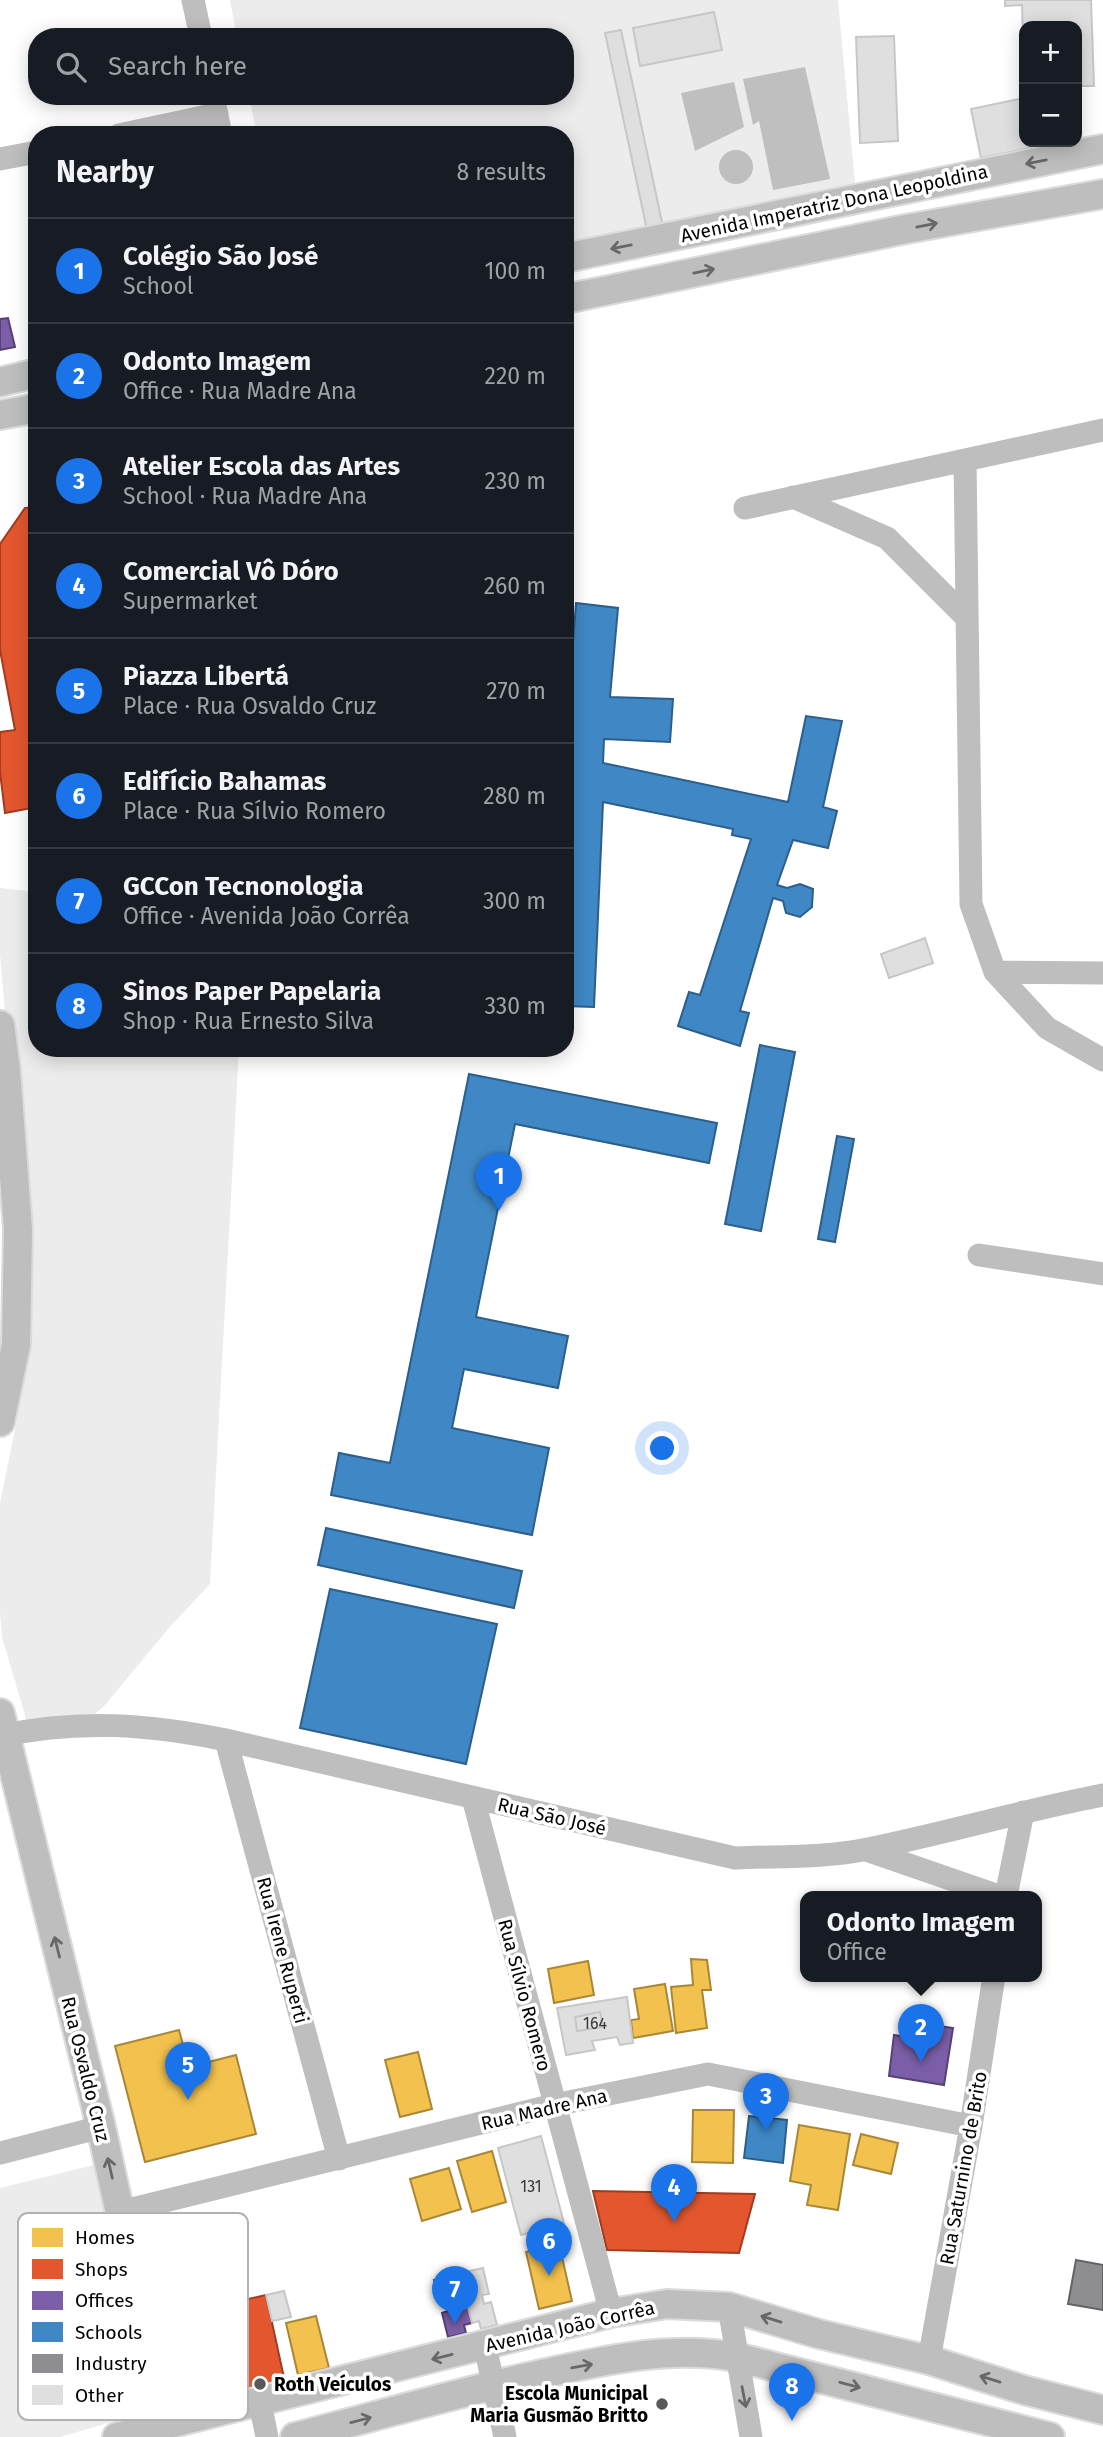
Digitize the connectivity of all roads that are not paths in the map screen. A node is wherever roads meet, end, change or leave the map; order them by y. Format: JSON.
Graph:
{"nodes":[{"id":1,"x":194,"y":0,"type":"edge"},
{"id":2,"x":199,"y":28,"type":"edge"},
{"id":3,"x":217,"y":115,"type":"edge"},
{"id":4,"x":163,"y":126,"type":"edge"},
{"id":5,"x":1103,"y":149,"type":"edge"},
{"id":6,"x":28,"y":154,"type":"edge"},
{"id":7,"x":0,"y":159,"type":"edge"},
{"id":8,"x":1103,"y":194,"type":"edge"},
{"id":9,"x":656,"y":240,"type":"junction"},
{"id":10,"x":574,"y":256,"type":"edge"},
{"id":11,"x":667,"y":278,"type":"junction"},
{"id":12,"x":574,"y":297,"type":"edge"},
{"id":13,"x":28,"y":375,"type":"edge"},
{"id":14,"x":0,"y":382,"type":"edge"},
{"id":15,"x":28,"y":410,"type":"edge"},
{"id":16,"x":0,"y":415,"type":"edge"},
{"id":17,"x":1103,"y":430,"type":"edge"},
{"id":18,"x":965,"y":460,"type":"junction"},
{"id":19,"x":793,"y":497,"type":"junction"},
{"id":20,"x":745,"y":508,"type":"dead end"},
{"id":21,"x":967,"y":618,"type":"junction"},
{"id":22,"x":995,"y":972,"type":"junction"},
{"id":23,"x":1103,"y":974,"type":"edge"},
{"id":24,"x":0,"y":1026,"type":"edge"},
{"id":25,"x":1103,"y":1060,"type":"edge"},
{"id":26,"x":979,"y":1255,"type":"dead end"},
{"id":27,"x":1103,"y":1274,"type":"edge"},
{"id":28,"x":0,"y":1422,"type":"edge"},
{"id":29,"x":2,"y":1728,"type":"edge"},
{"id":30,"x":226,"y":1740,"type":"junction"},
{"id":31,"x":1103,"y":1795,"type":"edge"},
{"id":32,"x":473,"y":1798,"type":"junction"},
{"id":33,"x":1023,"y":1812,"type":"junction"},
{"id":34,"x":866,"y":1850,"type":"junction"},
{"id":35,"x":985,"y":1891,"type":"edge"},
{"id":36,"x":1007,"y":1891,"type":"edge"},
{"id":37,"x":993,"y":1982,"type":"edge"},
{"id":38,"x":554,"y":2105,"type":"junction"},
{"id":39,"x":971,"y":2126,"type":"junction"},
{"id":40,"x":101,"y":2127,"type":"junction"},
{"id":41,"x":0,"y":2153,"type":"edge"},
{"id":42,"x":339,"y":2159,"type":"junction"},
{"id":43,"x":120,"y":2212,"type":"joint"},
{"id":44,"x":729,"y":2306,"type":"junction"},
{"id":45,"x":611,"y":2313,"type":"junction"},
{"id":46,"x":485,"y":2346,"type":"junction"},
{"id":47,"x":736,"y":2357,"type":"junction"},
{"id":48,"x":929,"y":2360,"type":"junction"},
{"id":49,"x":495,"y":2385,"type":"junction"},
{"id":50,"x":1024,"y":2390,"type":"junction"},
{"id":51,"x":260,"y":2403,"type":"junction"},
{"id":52,"x":248,"y":2406,"type":"edge"},
{"id":53,"x":1103,"y":2410,"type":"edge"},
{"id":54,"x":198,"y":2420,"type":"edge"},
{"id":55,"x":1012,"y":2428,"type":"junction"},
{"id":56,"x":155,"y":2432,"type":"edge"},
{"id":57,"x":117,"y":2437,"type":"edge"},
{"id":58,"x":267,"y":2437,"type":"edge"},
{"id":59,"x":295,"y":2437,"type":"edge"},
{"id":60,"x":505,"y":2437,"type":"edge"},
{"id":61,"x":751,"y":2437,"type":"edge"},
{"id":62,"x":1049,"y":2437,"type":"edge"}],
"edges":[{"from":1,"to":2,"type":"street"},
{"from":3,"to":4,"type":"street"},
{"from":5,"to":9,"type":"main road","name":"Avenida Imperatriz Dona Leopoldina","one_way":true},
{"from":6,"to":7,"type":"street"},
{"from":11,"to":8,"type":"main road","name":"Avenida Imperatriz Dona Leopoldina","one_way":true},
{"from":9,"to":10,"type":"main road","name":"Avenida Imperatriz Dona Leopoldina","one_way":true},
{"from":9,"to":11,"type":"main road"},
{"from":11,"to":12,"type":"main road","name":"Avenida Imperatriz Dona Leopoldina"},
{"from":13,"to":14,"type":"main road"},
{"from":15,"to":16,"type":"main road"},
{"from":17,"to":18,"type":"street"},
{"from":18,"to":19,"type":"street"},
{"from":18,"to":21,"type":"street"},
{"from":19,"to":20,"type":"street"},
{"from":19,"to":21,"type":"street"},
{"from":21,"to":22,"type":"street"},
{"from":22,"to":23,"type":"street"},
{"from":22,"to":25,"type":"street"},
{"from":24,"to":28,"type":"main road"},
{"from":26,"to":27,"type":"street"},
{"from":29,"to":30,"type":"street","name":"Rua São José"},
{"from":40,"to":29,"type":"main road","name":"Rua Osvaldo Cruz","one_way":true},
{"from":30,"to":32,"type":"street","name":"Rua São José"},
{"from":30,"to":42,"type":"street","name":"Rua Irene Ruperti"},
{"from":31,"to":33,"type":"street","name":"Rua São José"},
{"from":32,"to":34,"type":"street","name":"Rua São José"},
{"from":32,"to":38,"type":"street","name":"Rua Sílvio Romero"},
{"from":33,"to":34,"type":"street","name":"Rua São José"},
{"from":33,"to":36,"type":"street"},
{"from":34,"to":35,"type":"street"},
{"from":37,"to":39,"type":"street","name":"Rua Saturnino de Brito"},
{"from":38,"to":39,"type":"street","name":"Rua Madre Ana"},
{"from":38,"to":42,"type":"street","name":"Rua Madre Ana"},
{"from":38,"to":45,"type":"street","name":"Rua Sílvio Romero"},
{"from":39,"to":48,"type":"street","name":"Rua Saturnino de Brito"},
{"from":40,"to":41,"type":"street"},
{"from":43,"to":40,"type":"main road","name":"Rua Osvaldo Cruz","one_way":true},
{"from":42,"to":43,"type":"street","name":"Rua Madre Ana"},
{"from":44,"to":45,"type":"main road","name":"Avenida João Corrêa"},
{"from":44,"to":47,"type":"street"},
{"from":48,"to":44,"type":"main road","name":"Avenida João Corrêa","one_way":true},
{"from":45,"to":46,"type":"main road","name":"Avenida João Corrêa"},
{"from":46,"to":49,"type":"street"},
{"from":46,"to":51,"type":"main road","name":"Avenida João Corrêa","one_way":true},
{"from":49,"to":47,"type":"main road","one_way":true},
{"from":47,"to":55,"type":"main road","one_way":true},
{"from":47,"to":61,"type":"street","one_way":true},
{"from":50,"to":48,"type":"main road","name":"Avenida João Corrêa","one_way":true},
{"from":59,"to":49,"type":"main road","one_way":true},
{"from":49,"to":60,"type":"street"},
{"from":50,"to":53,"type":"main road","name":"Avenida João Corrêa"},
{"from":50,"to":55,"type":"main road"},
{"from":51,"to":52,"type":"main road","name":"Avenida João Corrêa"},
{"from":51,"to":58,"type":"street"},
{"from":54,"to":56,"type":"main road","name":"Avenida João Corrêa"},
{"from":55,"to":62,"type":"main road"},
{"from":56,"to":57,"type":"main road","name":"Avenida João Corrêa"}]}
